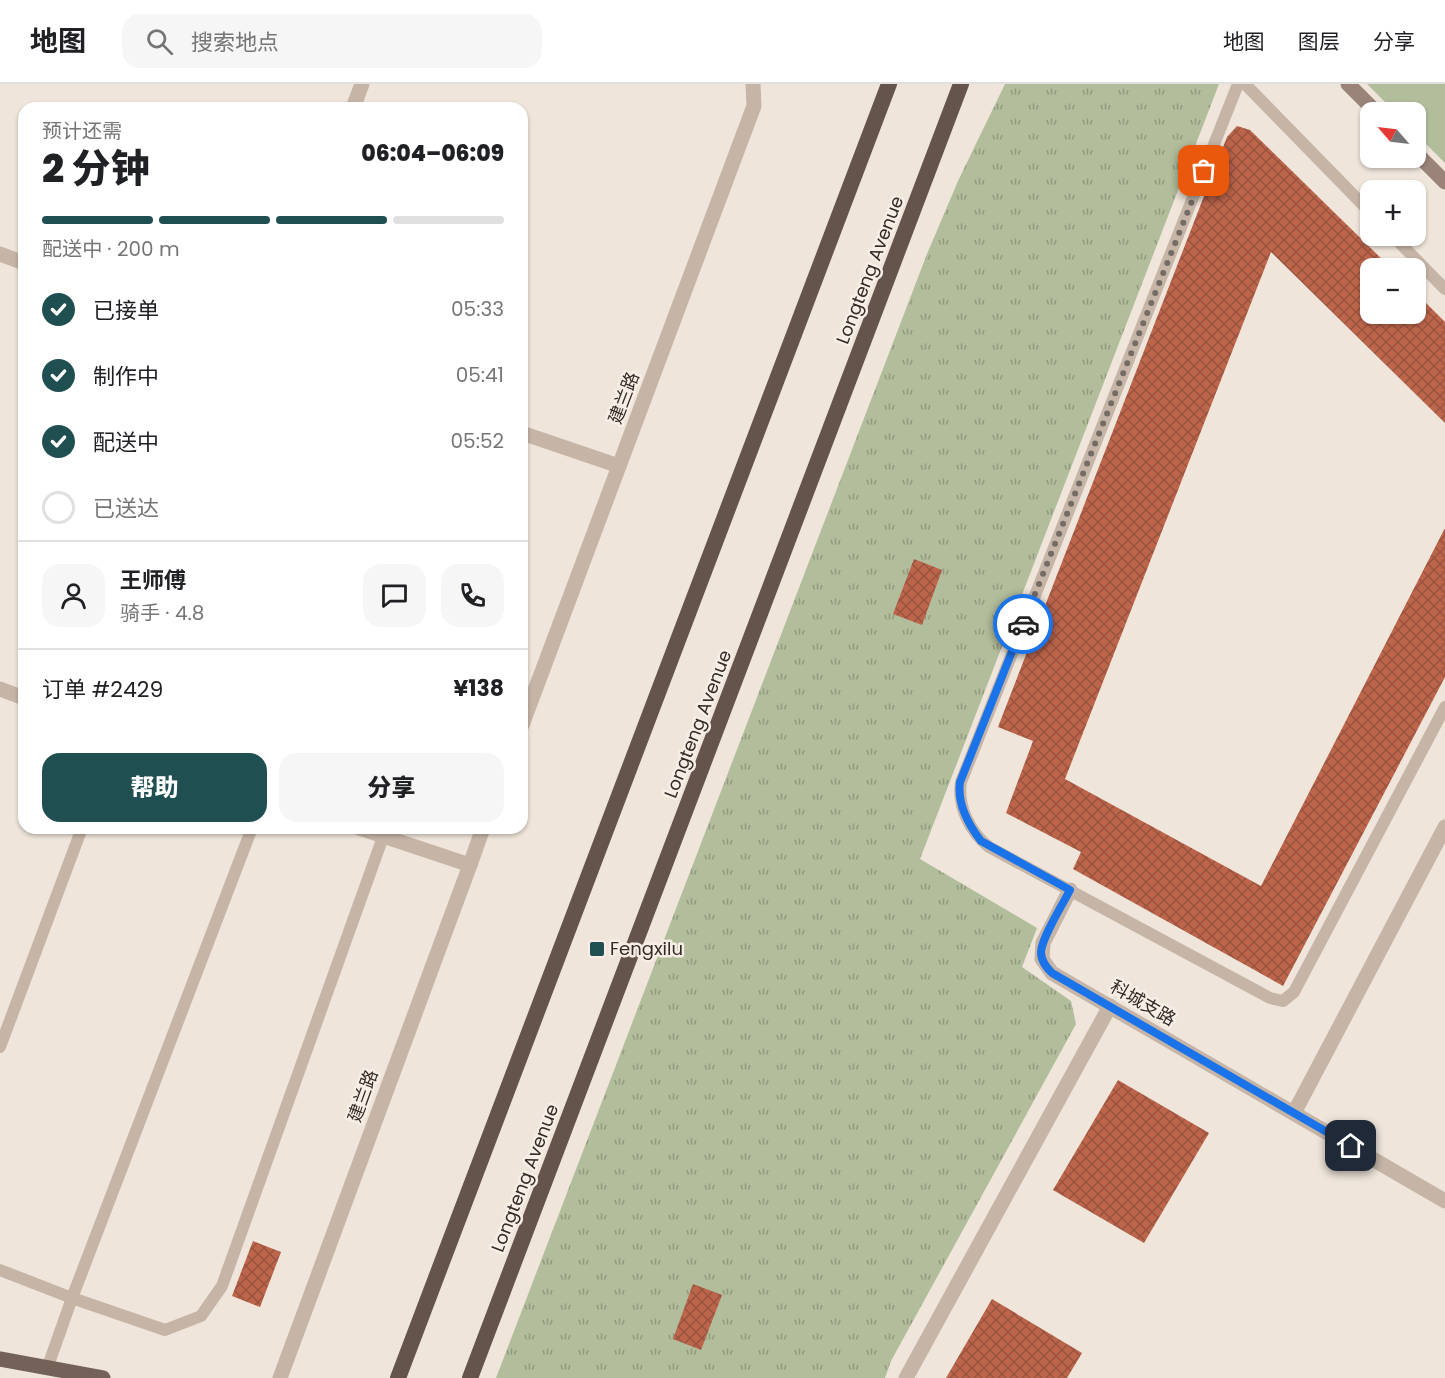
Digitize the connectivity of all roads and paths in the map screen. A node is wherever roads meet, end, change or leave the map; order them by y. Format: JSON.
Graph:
{"nodes":[{"id":1,"x":362,"y":84,"type":"edge"},
{"id":2,"x":753,"y":84,"type":"edge"},
{"id":3,"x":889,"y":84,"type":"edge"},
{"id":4,"x":961,"y":84,"type":"edge"},
{"id":5,"x":968,"y":84,"type":"edge"},
{"id":6,"x":1238,"y":84,"type":"edge"},
{"id":7,"x":1245,"y":84,"type":"edge"},
{"id":8,"x":1348,"y":84,"type":"edge"},
{"id":9,"x":355,"y":102,"type":"edge"},
{"id":10,"x":1366,"y":102,"type":"edge"},
{"id":11,"x":939,"y":143,"type":"junction"},
{"id":12,"x":1426,"y":163,"type":"edge"},
{"id":13,"x":1445,"y":182,"type":"edge"},
{"id":14,"x":1360,"y":202,"type":"edge"},
{"id":15,"x":1403,"y":246,"type":"edge"},
{"id":16,"x":0,"y":254,"type":"edge"},
{"id":17,"x":18,"y":261,"type":"edge"},
{"id":18,"x":1445,"y":289,"type":"edge"},
{"id":19,"x":528,"y":435,"type":"edge"},
{"id":20,"x":619,"y":466,"type":"junction"},
{"id":21,"x":0,"y":689,"type":"edge"},
{"id":22,"x":18,"y":696,"type":"edge"},
{"id":23,"x":1445,"y":707,"type":"edge"},
{"id":24,"x":528,"y":709,"type":"edge"},
{"id":25,"x":1445,"y":827,"type":"edge"},
{"id":26,"x":80,"y":834,"type":"edge"},
{"id":27,"x":250,"y":834,"type":"edge"},
{"id":28,"x":375,"y":834,"type":"edge"},
{"id":29,"x":481,"y":834,"type":"edge"},
{"id":30,"x":383,"y":837,"type":"junction"},
{"id":31,"x":470,"y":865,"type":"junction"},
{"id":32,"x":1070,"y":890,"type":"junction"},
{"id":33,"x":1110,"y":1006,"type":"junction"},
{"id":34,"x":0,"y":1047,"type":"edge"},
{"id":35,"x":1294,"y":1113,"type":"junction"},
{"id":36,"x":1445,"y":1201,"type":"edge"},
{"id":37,"x":0,"y":1270,"type":"edge"},
{"id":38,"x":72,"y":1298,"type":"junction"},
{"id":39,"x":0,"y":1359,"type":"edge"},
{"id":40,"x":48,"y":1366,"type":"junction"},
{"id":41,"x":103,"y":1378,"type":"edge"},
{"id":42,"x":280,"y":1378,"type":"edge"},
{"id":43,"x":398,"y":1378,"type":"edge"},
{"id":44,"x":470,"y":1378,"type":"edge"},
{"id":45,"x":906,"y":1378,"type":"edge"}],
"edges":[{"from":1,"to":9,"type":"street"},
{"from":2,"to":20,"type":"street","name":"建兰路"},
{"from":3,"to":43,"type":"highway"},
{"from":4,"to":11,"type":"highway","name":"Longteng Avenue"},
{"from":5,"to":11,"type":"highway"},
{"from":6,"to":32,"type":"lane"},
{"from":7,"to":14,"type":"lane"},
{"from":8,"to":10,"type":"main road"},
{"from":11,"to":44,"type":"highway","name":"Longteng Avenue"},
{"from":12,"to":13,"type":"main road"},
{"from":15,"to":18,"type":"lane"},
{"from":16,"to":17,"type":"street"},
{"from":19,"to":20,"type":"street"},
{"from":20,"to":24,"type":"street","name":"建兰路"},
{"from":21,"to":22,"type":"street"},
{"from":23,"to":32,"type":"lane"},
{"from":25,"to":35,"type":"street"},
{"from":26,"to":34,"type":"lane"},
{"from":27,"to":38,"type":"lane"},
{"from":28,"to":30,"type":"street"},
{"from":29,"to":31,"type":"street","name":"建兰路"},
{"from":30,"to":31,"type":"street"},
{"from":30,"to":38,"type":"lane"},
{"from":31,"to":42,"type":"street","name":"建兰路"},
{"from":32,"to":33,"type":"street","name":"科城支路"},
{"from":33,"to":35,"type":"street","name":"科城支路"},
{"from":33,"to":45,"type":"street"},
{"from":35,"to":36,"type":"street","name":"科城支路"},
{"from":37,"to":38,"type":"lane"},
{"from":38,"to":40,"type":"lane"},
{"from":39,"to":40,"type":"main road"},
{"from":40,"to":41,"type":"main road"}]}
